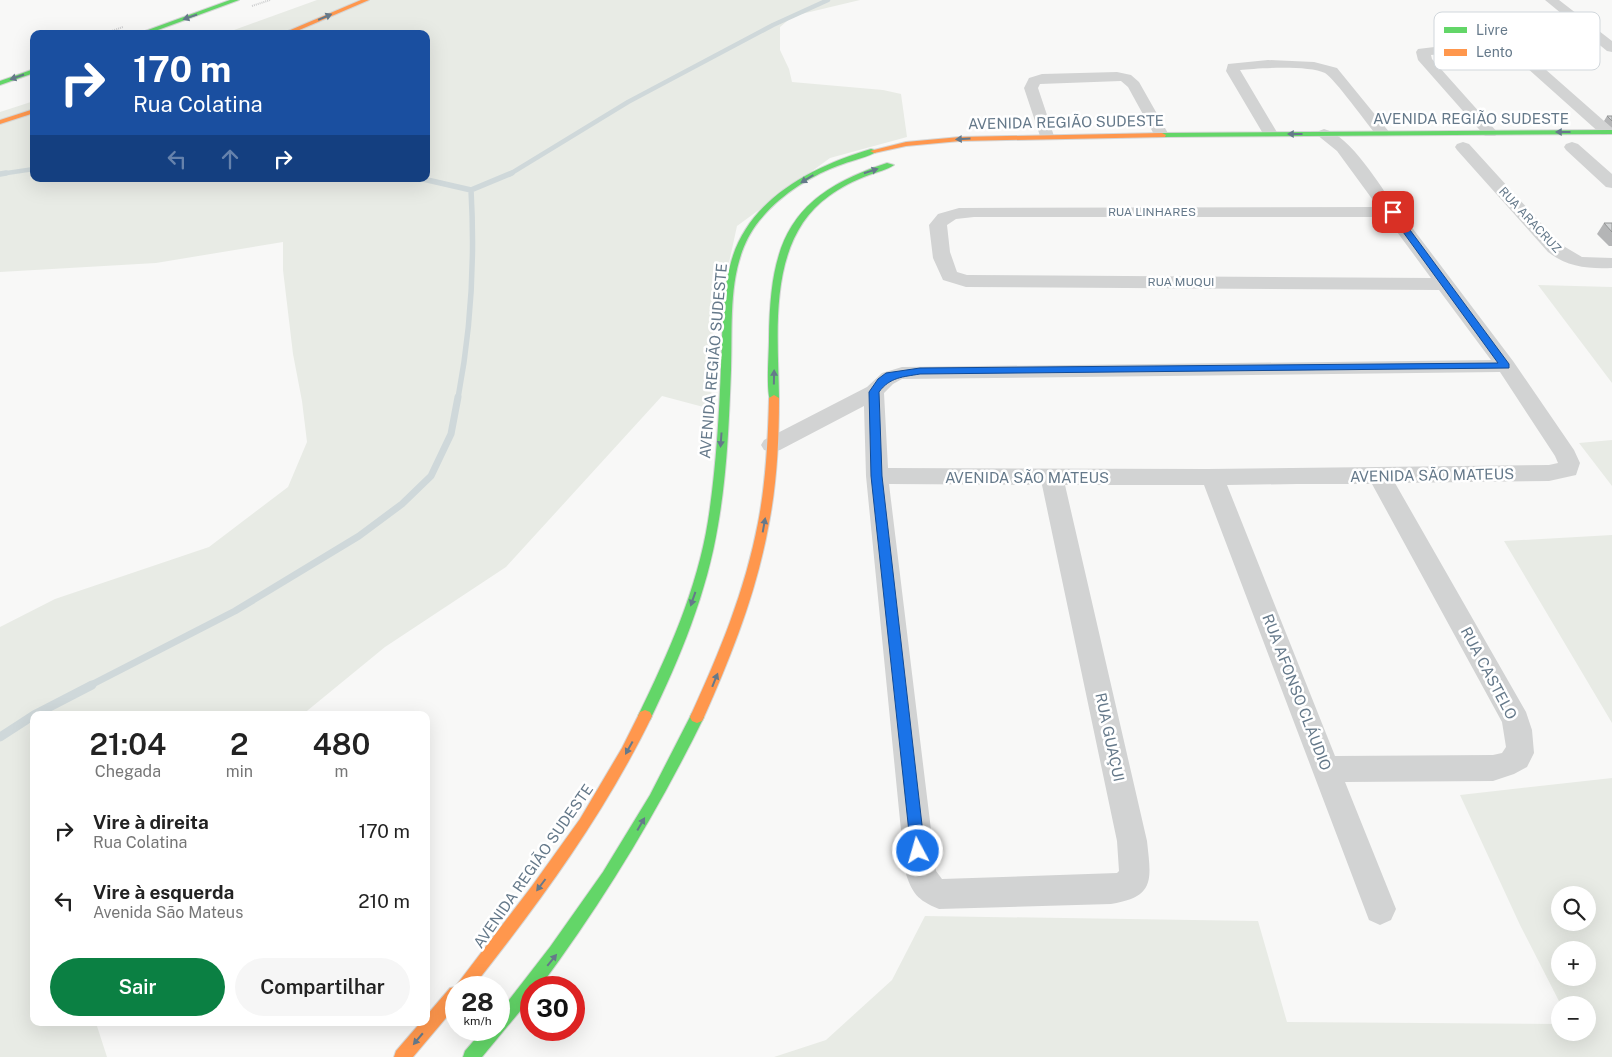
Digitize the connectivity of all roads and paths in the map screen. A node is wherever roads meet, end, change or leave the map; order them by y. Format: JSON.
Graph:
{"nodes":[{"id":1,"x":236,"y":0,"type":"edge"},
{"id":2,"x":366,"y":0,"type":"edge"},
{"id":3,"x":1550,"y":0,"type":"edge"},
{"id":4,"x":1567,"y":12,"type":"edge"},
{"id":5,"x":151,"y":30,"type":"edge"},
{"id":6,"x":294,"y":30,"type":"edge"},
{"id":7,"x":1434,"y":50,"type":"edge"},
{"id":8,"x":1434,"y":69,"type":"edge"},
{"id":9,"x":1435,"y":70,"type":"edge"},
{"id":10,"x":1535,"y":70,"type":"edge"},
{"id":11,"x":30,"y":72,"type":"edge"},
{"id":12,"x":0,"y":83,"type":"edge"},
{"id":13,"x":30,"y":112,"type":"edge"},
{"id":14,"x":0,"y":122,"type":"edge"},
{"id":15,"x":1609,"y":132,"type":"edge"},
{"id":16,"x":1382,"y":133,"type":"junction"},
{"id":17,"x":1490,"y":133,"type":"junction"},
{"id":18,"x":1270,"y":134,"type":"junction"},
{"id":19,"x":1140,"y":135,"type":"junction"},
{"id":20,"x":1161,"y":135,"type":"junction"},
{"id":21,"x":1046,"y":136,"type":"junction"},
{"id":22,"x":1323,"y":141,"type":"junction"},
{"id":23,"x":1458,"y":147,"type":"joint"},
{"id":24,"x":1482,"y":147,"type":"dead end"},
{"id":25,"x":1574,"y":147,"type":"dead end"},
{"id":26,"x":1081,"y":148,"type":"dead end"},
{"id":27,"x":1145,"y":148,"type":"dead end"},
{"id":28,"x":1067,"y":149,"type":"dead end"},
{"id":29,"x":998,"y":150,"type":"dead end"},
{"id":30,"x":970,"y":151,"type":"dead end"},
{"id":31,"x":905,"y":160,"type":"dead end"},
{"id":32,"x":1612,"y":183,"type":"edge"},
{"id":33,"x":1393,"y":212,"type":"junction"},
{"id":34,"x":940,"y":247,"type":"joint"},
{"id":35,"x":1612,"y":263,"type":"edge"},
{"id":36,"x":1445,"y":284,"type":"junction"},
{"id":37,"x":1506,"y":366,"type":"junction"},
{"id":38,"x":874,"y":392,"type":"junction"},
{"id":39,"x":772,"y":445,"type":"junction"},
{"id":40,"x":877,"y":476,"type":"junction"},
{"id":41,"x":1212,"y":476,"type":"junction"},
{"id":42,"x":1379,"y":476,"type":"junction"},
{"id":43,"x":1052,"y":478,"type":"junction"},
{"id":44,"x":1327,"y":769,"type":"junction"},
{"id":45,"x":1380,"y":908,"type":"dead end"},
{"id":46,"x":471,"y":976,"type":"edge"},
{"id":47,"x":445,"y":1007,"type":"edge"},
{"id":48,"x":510,"y":1011,"type":"edge"},
{"id":49,"x":430,"y":1024,"type":"edge"},
{"id":50,"x":429,"y":1026,"type":"edge"},
{"id":51,"x":485,"y":1041,"type":"edge"},
{"id":52,"x":402,"y":1057,"type":"edge"},
{"id":53,"x":471,"y":1057,"type":"edge"}],
"edges":[{"from":1,"to":5,"type":"street","one_way":true},
{"from":6,"to":2,"type":"street","one_way":true},
{"from":3,"to":4,"type":"street"},
{"from":7,"to":8,"type":"street"},
{"from":9,"to":17,"type":"street"},
{"from":10,"to":15,"type":"street"},
{"from":11,"to":12,"type":"street","one_way":true},
{"from":13,"to":14,"type":"street"},
{"from":15,"to":17,"type":"street","name":"AVENIDA REGIÃO SUDESTE","one_way":true},
{"from":16,"to":17,"type":"street","name":"AVENIDA REGIÃO SUDESTE"},
{"from":16,"to":18,"type":"street"},
{"from":16,"to":22,"type":"street","name":"AVENIDA REGIÃO SUDESTE"},
{"from":18,"to":20,"type":"street","name":"AVENIDA REGIÃO SUDESTE"},
{"from":22,"to":18,"type":"street","name":"AVENIDA REGIÃO SUDESTE","one_way":true},
{"from":19,"to":20,"type":"street","name":"AVENIDA REGIÃO SUDESTE"},
{"from":19,"to":21,"type":"street","name":"AVENIDA REGIÃO SUDESTE"},
{"from":19,"to":27,"type":"street"},
{"from":20,"to":21,"type":"street"},
{"from":21,"to":46,"type":"street","name":"AVENIDA REGIÃO SUDESTE","one_way":true},
{"from":22,"to":33,"type":"street","name":"AVENIDA SÃO MATEUS"},
{"from":23,"to":24,"type":"street","name":"AVENIDA REGIÃO SUDESTE"},
{"from":23,"to":35,"type":"street","name":"RUA ARACRUZ"},
{"from":25,"to":32,"type":"street"},
{"from":26,"to":28,"type":"street","name":"AVENIDA REGIÃO SUDESTE"},
{"from":29,"to":30,"type":"street","name":"AVENIDA REGIÃO SUDESTE"},
{"from":39,"to":31,"type":"street","one_way":true},
{"from":33,"to":34,"type":"street","name":"RUA LINHARES"},
{"from":33,"to":36,"type":"street","name":"AVENIDA SÃO MATEUS"},
{"from":34,"to":36,"type":"street","name":"RUA MUQUI"},
{"from":36,"to":37,"type":"street","name":"AVENIDA SÃO MATEUS"},
{"from":37,"to":38,"type":"street"},
{"from":37,"to":42,"type":"street","name":"AVENIDA SÃO MATEUS"},
{"from":38,"to":39,"type":"street"},
{"from":38,"to":40,"type":"street"},
{"from":48,"to":39,"type":"street","one_way":true},
{"from":40,"to":43,"type":"street","name":"AVENIDA SÃO MATEUS"},
{"from":40,"to":43,"type":"street","name":"RUA GUAÇUI"},
{"from":41,"to":42,"type":"street","name":"AVENIDA SÃO MATEUS"},
{"from":41,"to":43,"type":"street","name":"AVENIDA SÃO MATEUS"},
{"from":41,"to":44,"type":"street","name":"RUA AFONSO CLÁUDIO"},
{"from":42,"to":44,"type":"street","name":"RUA CASTELO"},
{"from":44,"to":45,"type":"street","name":"RUA AFONSO CLÁUDIO"},
{"from":47,"to":49,"type":"street","one_way":true},
{"from":50,"to":52,"type":"street","one_way":true},
{"from":51,"to":53,"type":"street"}]}
